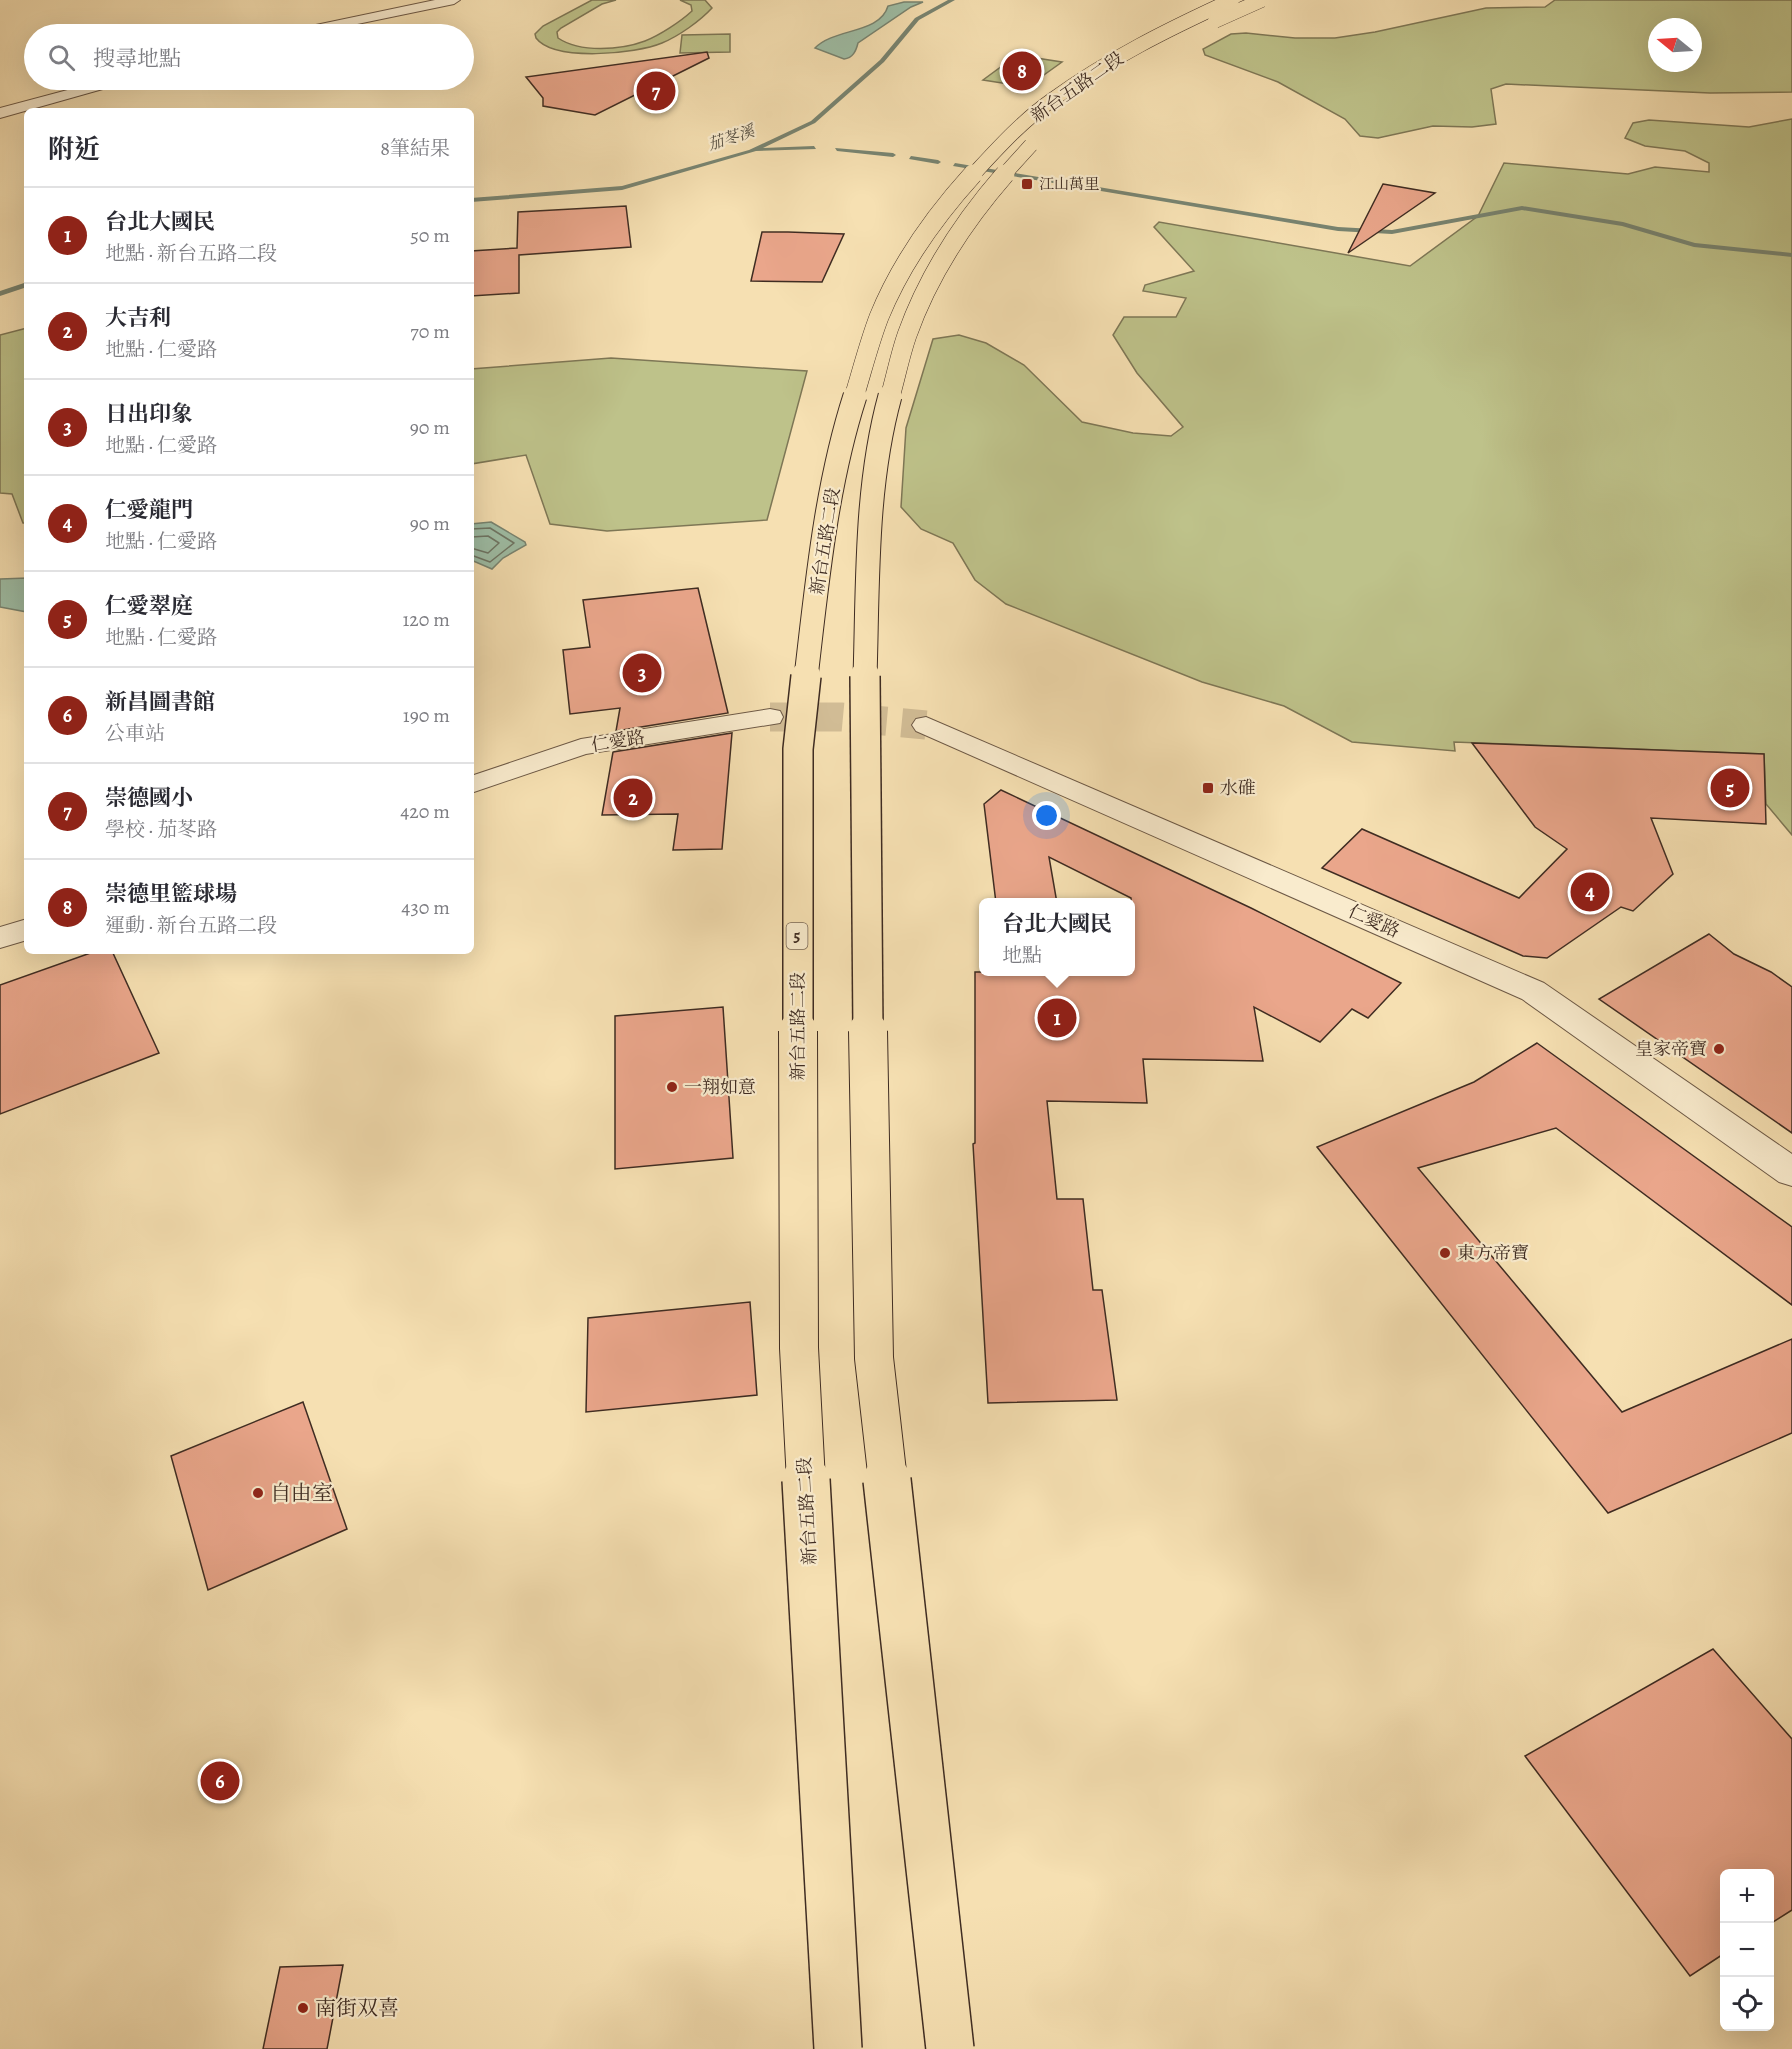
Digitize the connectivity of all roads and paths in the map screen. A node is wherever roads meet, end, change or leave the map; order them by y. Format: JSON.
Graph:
{"nodes":[{"id":1,"x":454,"y":0,"type":"edge"},
{"id":2,"x":1232,"y":0,"type":"edge"},
{"id":3,"x":1262,"y":0,"type":"edge"},
{"id":4,"x":340,"y":24,"type":"edge"},
{"id":5,"x":82,"y":90,"type":"edge"},
{"id":6,"x":0,"y":113,"type":"edge"},
{"id":7,"x":770,"y":717,"type":"tunnel mouth"},
{"id":8,"x":926,"y":725,"type":"tunnel mouth"},
{"id":9,"x":474,"y":784,"type":"edge"},
{"id":10,"x":24,"y":931,"type":"edge"},
{"id":11,"x":0,"y":938,"type":"edge"},
{"id":12,"x":1792,"y":1172,"type":"edge"},
{"id":13,"x":838,"y":2049,"type":"edge"},
{"id":14,"x":950,"y":2049,"type":"edge"}],
"edges":[{"from":1,"to":4,"type":"street"},
{"from":2,"to":13,"type":"main road","name":"新台五路二段","number":"5","bridge":true},
{"from":3,"to":14,"type":"main road","name":"新台五路二段","bridge":true},
{"from":5,"to":6,"type":"street"},
{"from":7,"to":9,"type":"street","name":"仁愛路"},
{"from":8,"to":12,"type":"street","name":"仁愛路"},
{"from":10,"to":11,"type":"street"}]}
